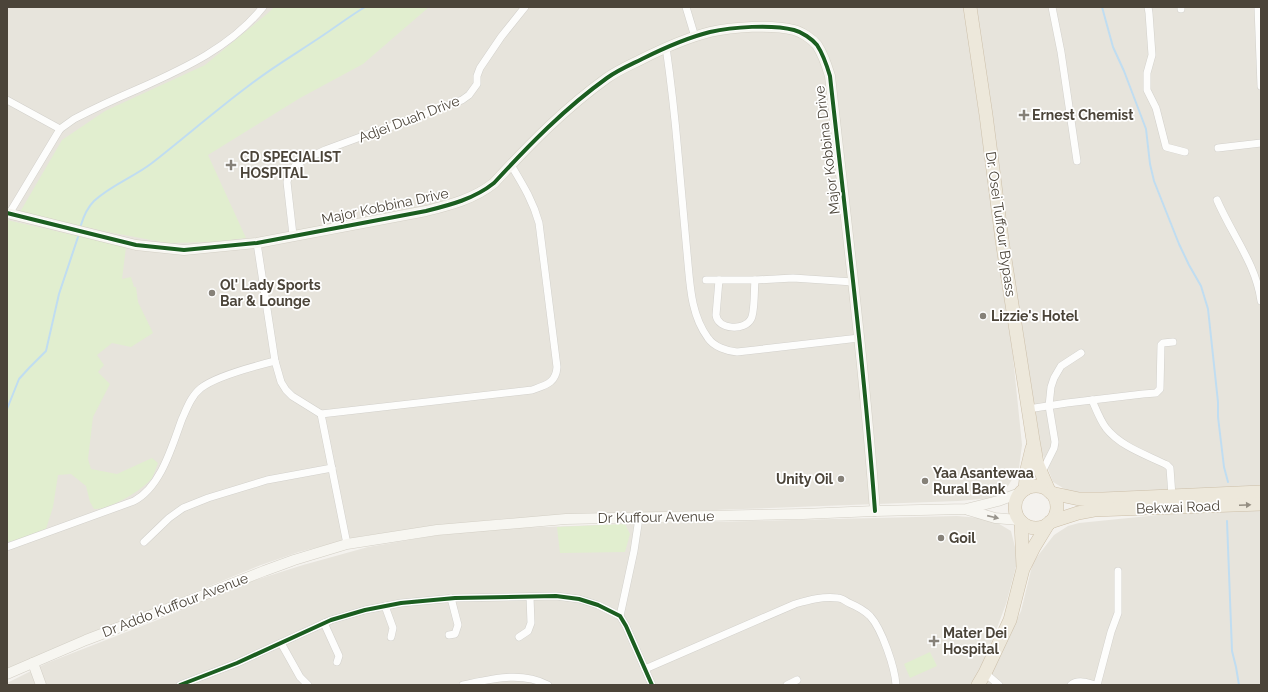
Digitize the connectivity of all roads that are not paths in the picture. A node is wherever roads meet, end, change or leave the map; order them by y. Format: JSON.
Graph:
{"nodes":[{"id":1,"x":264,"y":7,"type":"edge"},
{"id":2,"x":525,"y":7,"type":"edge"},
{"id":3,"x":686,"y":7,"type":"edge"},
{"id":4,"x":970,"y":7,"type":"edge"},
{"id":5,"x":1052,"y":7,"type":"edge"},
{"id":6,"x":1148,"y":7,"type":"edge"},
{"id":7,"x":1258,"y":7,"type":"edge"},
{"id":8,"x":695,"y":37,"type":"junction"},
{"id":9,"x":666,"y":47,"type":"junction"},
{"id":10,"x":1261,"y":86,"type":"edge"},
{"id":11,"x":7,"y":100,"type":"edge"},
{"id":12,"x":60,"y":129,"type":"junction"},
{"id":13,"x":1261,"y":143,"type":"edge"},
{"id":14,"x":1218,"y":148,"type":"dead end"},
{"id":15,"x":1185,"y":152,"type":"dead end"},
{"id":16,"x":1077,"y":160,"type":"dead end"},
{"id":17,"x":511,"y":164,"type":"junction"},
{"id":18,"x":1217,"y":200,"type":"dead end"},
{"id":19,"x":8,"y":213,"type":"edge"},
{"id":20,"x":293,"y":235,"type":"junction"},
{"id":21,"x":256,"y":242,"type":"junction"},
{"id":22,"x":706,"y":280,"type":"dead end"},
{"id":23,"x":719,"y":280,"type":"junction"},
{"id":24,"x":754,"y":280,"type":"junction"},
{"id":25,"x":853,"y":282,"type":"junction"},
{"id":26,"x":1261,"y":301,"type":"edge"},
{"id":27,"x":859,"y":338,"type":"junction"},
{"id":28,"x":1173,"y":342,"type":"dead end"},
{"id":29,"x":1081,"y":353,"type":"dead end"},
{"id":30,"x":275,"y":361,"type":"junction"},
{"id":31,"x":1092,"y":400,"type":"junction"},
{"id":32,"x":1049,"y":406,"type":"junction"},
{"id":33,"x":1028,"y":409,"type":"junction"},
{"id":34,"x":321,"y":414,"type":"junction"},
{"id":35,"x":1034,"y":444,"type":"junction"},
{"id":36,"x":332,"y":468,"type":"junction"},
{"id":37,"x":1044,"y":468,"type":"junction"},
{"id":38,"x":1022,"y":491,"type":"junction"},
{"id":39,"x":1050,"y":492,"type":"junction"},
{"id":40,"x":1261,"y":492,"type":"edge"},
{"id":41,"x":1172,"y":496,"type":"junction"},
{"id":42,"x":1079,"y":498,"type":"junction"},
{"id":43,"x":1261,"y":504,"type":"edge"},
{"id":44,"x":966,"y":509,"type":"junction"},
{"id":45,"x":1094,"y":510,"type":"junction"},
{"id":46,"x":875,"y":511,"type":"junction"},
{"id":47,"x":639,"y":518,"type":"junction"},
{"id":48,"x":1020,"y":521,"type":"junction"},
{"id":49,"x":1049,"y":523,"type":"junction"},
{"id":50,"x":144,"y":542,"type":"dead end"},
{"id":51,"x":346,"y":544,"type":"junction"},
{"id":52,"x":7,"y":547,"type":"edge"},
{"id":53,"x":1025,"y":565,"type":"junction"},
{"id":54,"x":1118,"y":571,"type":"dead end"},
{"id":55,"x":530,"y":597,"type":"junction"},
{"id":56,"x":451,"y":598,"type":"junction"},
{"id":57,"x":386,"y":606,"type":"junction"},
{"id":58,"x":620,"y":616,"type":"junction"},
{"id":59,"x":324,"y":623,"type":"junction"},
{"id":60,"x":449,"y":635,"type":"dead end"},
{"id":61,"x":519,"y":636,"type":"dead end"},
{"id":62,"x":391,"y":637,"type":"dead end"},
{"id":63,"x":280,"y":643,"type":"junction"},
{"id":64,"x":337,"y":662,"type":"dead end"},
{"id":65,"x":33,"y":663,"type":"junction"},
{"id":66,"x":645,"y":669,"type":"junction"},
{"id":67,"x":985,"y":673,"type":"junction"},
{"id":68,"x":7,"y":674,"type":"edge"},
{"id":69,"x":797,"y":680,"type":"dead end"},
{"id":70,"x":189,"y":684,"type":"edge"},
{"id":71,"x":476,"y":684,"type":"edge"},
{"id":72,"x":41,"y":685,"type":"edge"},
{"id":73,"x":180,"y":685,"type":"edge"},
{"id":74,"x":308,"y":685,"type":"edge"},
{"id":75,"x":464,"y":685,"type":"edge"},
{"id":76,"x":548,"y":685,"type":"edge"},
{"id":77,"x":652,"y":685,"type":"edge"},
{"id":78,"x":786,"y":685,"type":"edge"},
{"id":79,"x":896,"y":685,"type":"edge"},
{"id":80,"x":978,"y":685,"type":"edge"},
{"id":81,"x":999,"y":685,"type":"edge"},
{"id":82,"x":1071,"y":685,"type":"edge"},
{"id":83,"x":1096,"y":685,"type":"edge"}],
"edges":[{"from":1,"to":12,"type":"street"},
{"from":2,"to":20,"type":"street","name":"Adjei Duah Drive"},
{"from":3,"to":8,"type":"street"},
{"from":4,"to":33,"type":"highway","name":"Dr. Osei Tuffour Bypass"},
{"from":5,"to":16,"type":"street"},
{"from":6,"to":15,"type":"street"},
{"from":7,"to":10,"type":"street"},
{"from":8,"to":9,"type":"street","name":"Major Kobbina Drive"},
{"from":8,"to":25,"type":"street","name":"Major Kobbina Drive"},
{"from":9,"to":17,"type":"street","name":"Major Kobbina Drive"},
{"from":9,"to":27,"type":"street"},
{"from":11,"to":12,"type":"street"},
{"from":12,"to":19,"type":"street"},
{"from":13,"to":14,"type":"street"},
{"from":17,"to":20,"type":"street","name":"Major Kobbina Drive"},
{"from":17,"to":34,"type":"street"},
{"from":18,"to":26,"type":"street"},
{"from":19,"to":21,"type":"street","name":"Major Kobbina Drive"},
{"from":20,"to":21,"type":"street","name":"Major Kobbina Drive"},
{"from":21,"to":30,"type":"street"},
{"from":22,"to":23,"type":"street"},
{"from":23,"to":24,"type":"street"},
{"from":23,"to":24,"type":"street"},
{"from":24,"to":25,"type":"street"},
{"from":25,"to":27,"type":"street","name":"Major Kobbina Drive"},
{"from":27,"to":46,"type":"street","name":"Major Kobbina Drive"},
{"from":28,"to":31,"type":"street"},
{"from":29,"to":32,"type":"street"},
{"from":30,"to":34,"type":"street"},
{"from":30,"to":52,"type":"street"},
{"from":31,"to":32,"type":"street"},
{"from":31,"to":41,"type":"street"},
{"from":32,"to":33,"type":"street"},
{"from":32,"to":37,"type":"street"},
{"from":33,"to":35,"type":"highway","name":"Dr. Osei Tuffour Bypass"},
{"from":34,"to":36,"type":"street"},
{"from":35,"to":37,"type":"highway"},
{"from":35,"to":38,"type":"highway","name":"Dr. Osei Tuffour Bypass"},
{"from":35,"to":39,"type":"highway","name":"Dr. Osei Tuffour Bypass"},
{"from":36,"to":50,"type":"street"},
{"from":36,"to":51,"type":"street"},
{"from":37,"to":42,"type":"highway"},
{"from":38,"to":39,"type":"highway"},
{"from":38,"to":44,"type":"street"},
{"from":38,"to":48,"type":"highway"},
{"from":39,"to":42,"type":"highway","name":"Bekwai Road"},
{"from":39,"to":49,"type":"highway"},
{"from":40,"to":41,"type":"highway","name":"Bekwai Road"},
{"from":41,"to":42,"type":"highway","name":"Bekwai Road"},
{"from":45,"to":43,"type":"highway","name":"Bekwai Road","one_way":true},
{"from":44,"to":46,"type":"street","name":"Dr Kuffour Avenue"},
{"from":44,"to":48,"type":"street","one_way":true},
{"from":45,"to":49,"type":"highway"},
{"from":45,"to":53,"type":"highway"},
{"from":46,"to":47,"type":"street","name":"Dr Kuffour Avenue"},
{"from":47,"to":51,"type":"street","name":"Dr Kuffour Avenue"},
{"from":47,"to":58,"type":"street"},
{"from":48,"to":49,"type":"highway"},
{"from":48,"to":53,"type":"highway"},
{"from":49,"to":53,"type":"highway"},
{"from":51,"to":65,"type":"street","name":"Dr Addo Kuffour Avenue"},
{"from":53,"to":67,"type":"highway"},
{"from":54,"to":83,"type":"street"},
{"from":55,"to":56,"type":"street"},
{"from":55,"to":58,"type":"street"},
{"from":55,"to":61,"type":"street"},
{"from":56,"to":57,"type":"street"},
{"from":56,"to":60,"type":"street"},
{"from":57,"to":59,"type":"street"},
{"from":57,"to":62,"type":"street"},
{"from":58,"to":66,"type":"street"},
{"from":59,"to":63,"type":"street"},
{"from":59,"to":64,"type":"street"},
{"from":63,"to":70,"type":"street"},
{"from":63,"to":74,"type":"street"},
{"from":65,"to":68,"type":"street","name":"Dr Addo Kuffour Avenue"},
{"from":65,"to":72,"type":"street"},
{"from":66,"to":77,"type":"street"},
{"from":66,"to":79,"type":"street"},
{"from":67,"to":80,"type":"highway"},
{"from":67,"to":81,"type":"street"},
{"from":69,"to":78,"type":"street"},
{"from":70,"to":73,"type":"street"},
{"from":71,"to":75,"type":"street"},
{"from":71,"to":76,"type":"street"},
{"from":82,"to":83,"type":"street"}]}
